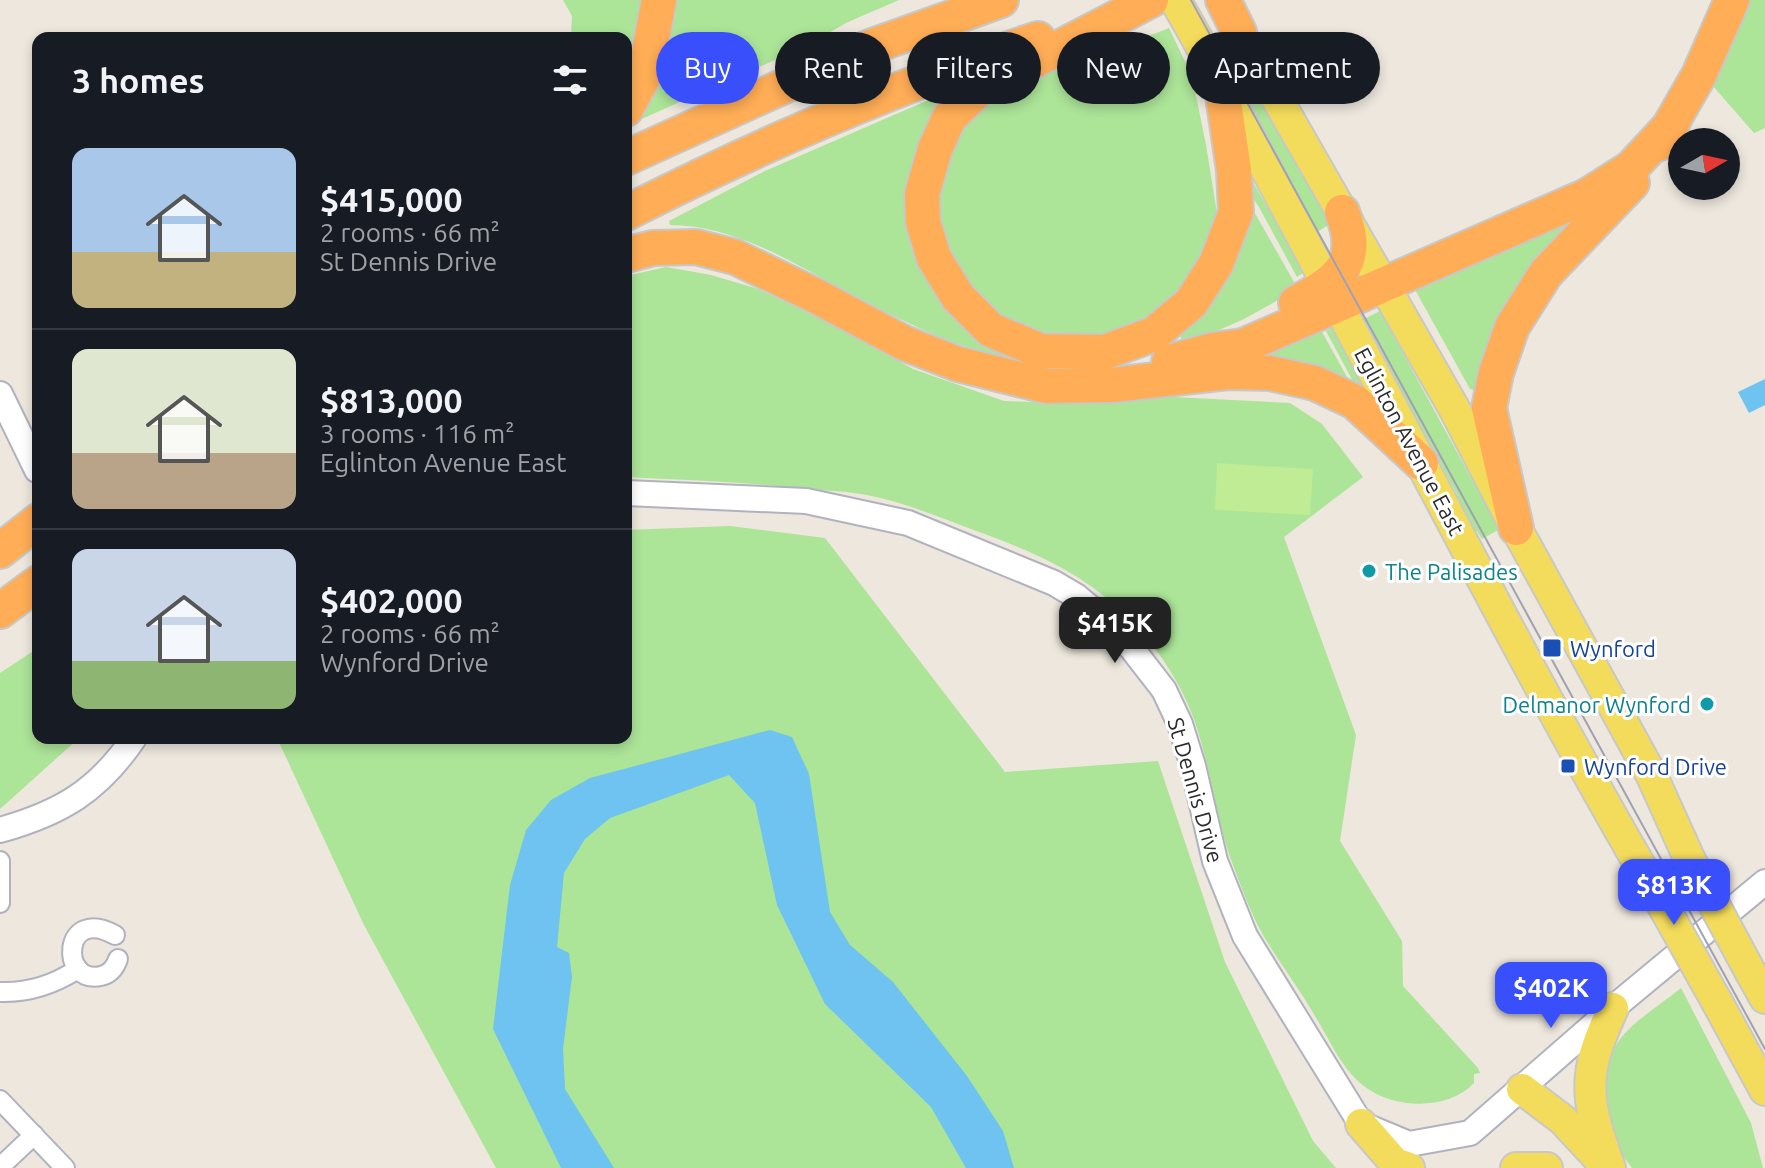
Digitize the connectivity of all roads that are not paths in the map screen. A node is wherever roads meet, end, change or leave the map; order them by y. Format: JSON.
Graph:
{"nodes":[{"id":1,"x":659,"y":0,"type":"edge"},
{"id":2,"x":1001,"y":0,"type":"edge"},
{"id":3,"x":1151,"y":0,"type":"edge"},
{"id":4,"x":1175,"y":0,"type":"edge"},
{"id":5,"x":1222,"y":0,"type":"edge"},
{"id":6,"x":1732,"y":0,"type":"edge"},
{"id":7,"x":1193,"y":32,"type":"edge"},
{"id":8,"x":1239,"y":32,"type":"edge"},
{"id":9,"x":632,"y":98,"type":"edge"},
{"id":10,"x":1224,"y":104,"type":"edge"},
{"id":11,"x":1233,"y":104,"type":"edge"},
{"id":12,"x":1280,"y":104,"type":"edge"},
{"id":13,"x":1672,"y":124,"type":"junction"},
{"id":14,"x":632,"y":155,"type":"edge"},
{"id":15,"x":632,"y":210,"type":"edge"},
{"id":16,"x":1342,"y":212,"type":"junction"},
{"id":17,"x":632,"y":253,"type":"edge"},
{"id":18,"x":1384,"y":283,"type":"junction"},
{"id":19,"x":1334,"y":294,"type":"junction"},
{"id":20,"x":1014,"y":378,"type":"junction"},
{"id":21,"x":0,"y":394,"type":"edge"},
{"id":22,"x":32,"y":460,"type":"edge"},
{"id":23,"x":1421,"y":463,"type":"junction"},
{"id":24,"x":632,"y":493,"type":"edge"},
{"id":25,"x":32,"y":526,"type":"edge"},
{"id":26,"x":1516,"y":528,"type":"junction"},
{"id":27,"x":0,"y":551,"type":"edge"},
{"id":28,"x":32,"y":587,"type":"edge"},
{"id":29,"x":0,"y":611,"type":"edge"},
{"id":30,"x":129,"y":744,"type":"edge"},
{"id":31,"x":0,"y":830,"type":"edge"},
{"id":32,"x":0,"y":861,"type":"edge"},
{"id":33,"x":1765,"y":882,"type":"edge"},
{"id":34,"x":0,"y":903,"type":"edge"},
{"id":35,"x":115,"y":935,"type":"dead end"},
{"id":36,"x":118,"y":959,"type":"dead end"},
{"id":37,"x":78,"y":969,"type":"junction"},
{"id":38,"x":1760,"y":984,"type":"edge"},
{"id":39,"x":0,"y":992,"type":"edge"},
{"id":40,"x":1613,"y":1008,"type":"junction"},
{"id":41,"x":1522,"y":1089,"type":"junction"},
{"id":42,"x":1764,"y":1091,"type":"edge"},
{"id":43,"x":0,"y":1100,"type":"edge"},
{"id":44,"x":1361,"y":1124,"type":"junction"},
{"id":45,"x":34,"y":1135,"type":"junction"},
{"id":46,"x":0,"y":1167,"type":"edge"},
{"id":47,"x":65,"y":1168,"type":"edge"},
{"id":48,"x":1409,"y":1168,"type":"edge"},
{"id":49,"x":1516,"y":1168,"type":"edge"},
{"id":50,"x":1547,"y":1168,"type":"edge"},
{"id":51,"x":1581,"y":1168,"type":"edge"},
{"id":52,"x":1608,"y":1168,"type":"edge"}],
"edges":[{"from":1,"to":9,"type":"highway"},
{"from":2,"to":14,"type":"highway"},
{"from":3,"to":10,"type":"highway"},
{"from":3,"to":15,"type":"highway"},
{"from":4,"to":7,"type":"main road","name":"Eglinton Avenue East"},
{"from":5,"to":8,"type":"highway"},
{"from":6,"to":13,"type":"highway"},
{"from":11,"to":19,"type":"main road","name":"Eglinton Avenue East"},
{"from":12,"to":16,"type":"main road"},
{"from":13,"to":18,"type":"highway"},
{"from":13,"to":26,"type":"highway"},
{"from":16,"to":18,"type":"main road"},
{"from":16,"to":19,"type":"highway"},
{"from":17,"to":20,"type":"highway"},
{"from":18,"to":19,"type":"highway"},
{"from":18,"to":26,"type":"main road"},
{"from":19,"to":20,"type":"highway"},
{"from":19,"to":23,"type":"main road","name":"Eglinton Avenue East"},
{"from":20,"to":23,"type":"highway"},
{"from":21,"to":22,"type":"street"},
{"from":23,"to":42,"type":"main road","name":"Eglinton Avenue East","bridge":true},
{"from":24,"to":44,"type":"street","name":"St Dennis Drive"},
{"from":25,"to":27,"type":"highway"},
{"from":26,"to":38,"type":"main road","bridge":true},
{"from":28,"to":29,"type":"highway"},
{"from":30,"to":31,"type":"street"},
{"from":32,"to":34,"type":"street"},
{"from":33,"to":40,"type":"street"},
{"from":35,"to":37,"type":"street"},
{"from":36,"to":37,"type":"street"},
{"from":37,"to":39,"type":"street"},
{"from":40,"to":41,"type":"street"},
{"from":40,"to":52,"type":"main road"},
{"from":41,"to":44,"type":"street"},
{"from":41,"to":51,"type":"main road"},
{"from":41,"to":52,"type":"main road"},
{"from":43,"to":45,"type":"street"},
{"from":44,"to":48,"type":"main road"},
{"from":45,"to":46,"type":"street"},
{"from":45,"to":47,"type":"street"},
{"from":49,"to":50,"type":"main road"}]}
